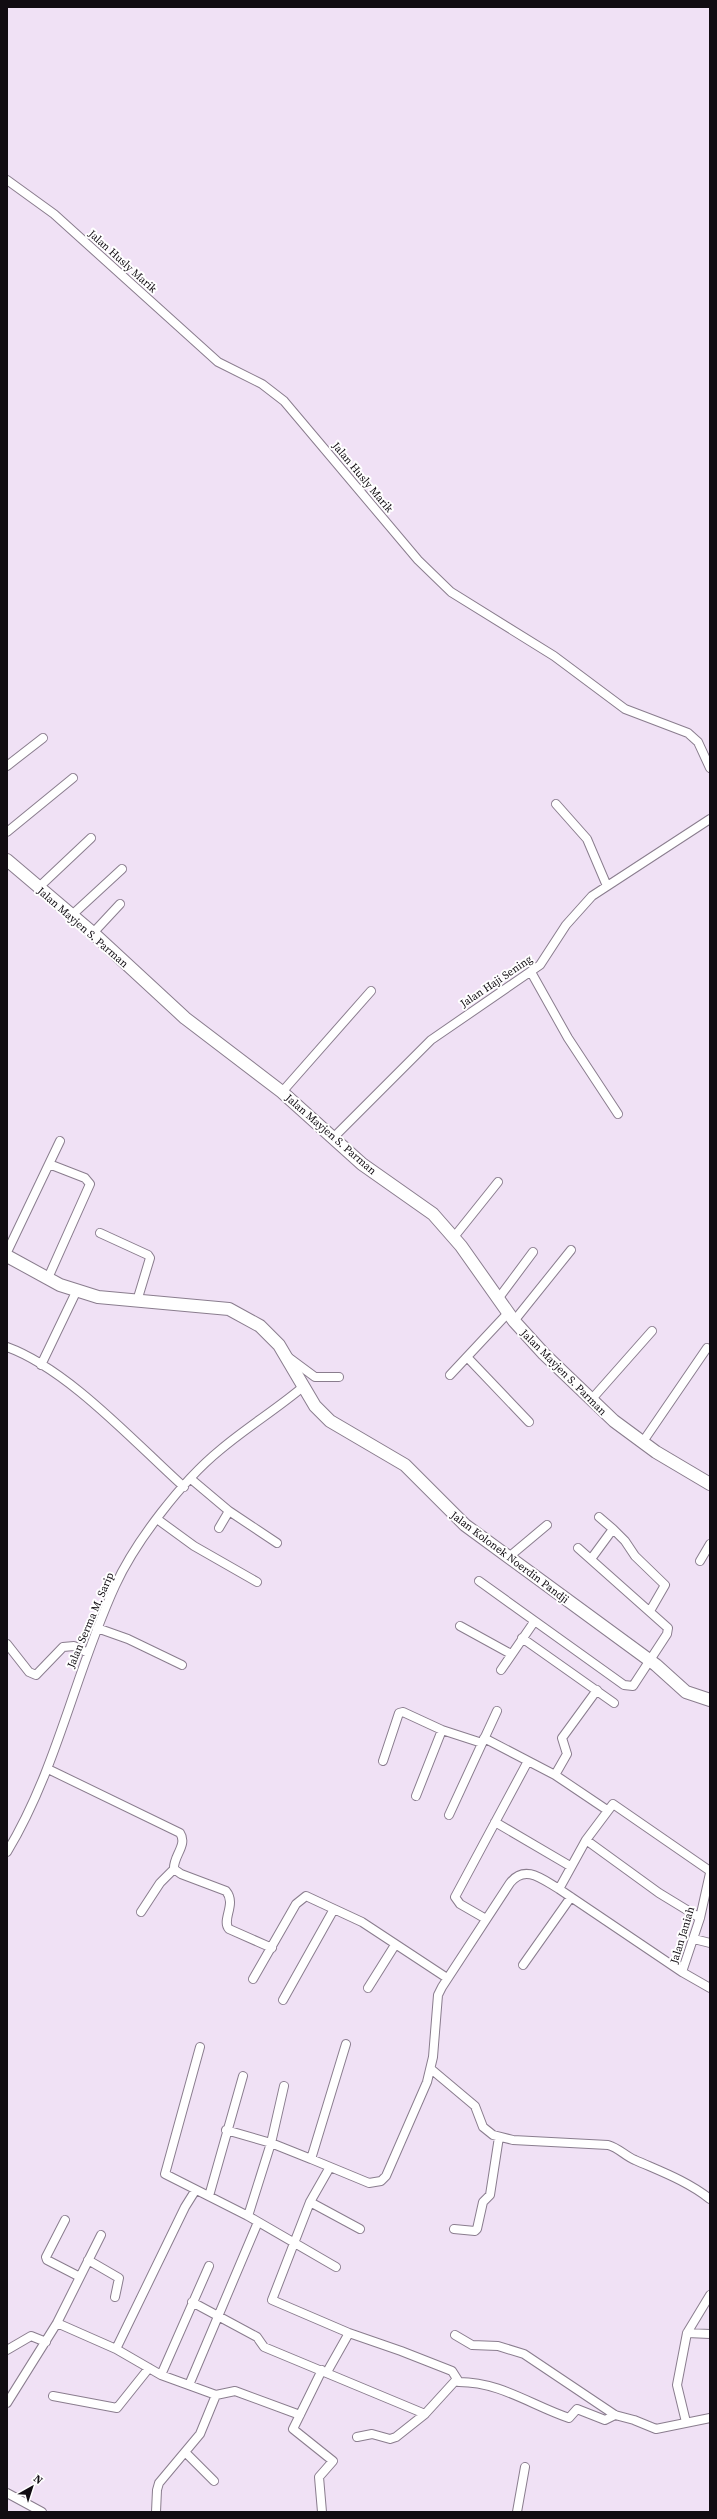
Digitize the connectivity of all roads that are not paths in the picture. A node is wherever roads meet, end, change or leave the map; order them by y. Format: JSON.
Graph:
{"nodes":[{"id":1,"x":7,"y":180,"type":"edge"},
{"id":2,"x":43,"y":738,"type":"dead end"},
{"id":3,"x":7,"y":766,"type":"edge"},
{"id":4,"x":710,"y":768,"type":"edge"},
{"id":5,"x":73,"y":778,"type":"dead end"},
{"id":6,"x":556,"y":804,"type":"dead end"},
{"id":7,"x":710,"y":818,"type":"edge"},
{"id":8,"x":7,"y":832,"type":"edge"},
{"id":9,"x":91,"y":838,"type":"dead end"},
{"id":10,"x":7,"y":860,"type":"edge"},
{"id":11,"x":122,"y":870,"type":"dead end"},
{"id":12,"x":607,"y":886,"type":"junction"},
{"id":13,"x":38,"y":888,"type":"junction"},
{"id":14,"x":120,"y":904,"type":"dead end"},
{"id":15,"x":72,"y":915,"type":"junction"},
{"id":16,"x":93,"y":933,"type":"junction"},
{"id":17,"x":531,"y":972,"type":"junction"},
{"id":18,"x":371,"y":991,"type":"dead end"},
{"id":19,"x":282,"y":1092,"type":"junction"},
{"id":20,"x":618,"y":1114,"type":"dead end"},
{"id":21,"x":333,"y":1138,"type":"junction"},
{"id":22,"x":60,"y":1141,"type":"dead end"},
{"id":23,"x":49,"y":1164,"type":"junction"},
{"id":24,"x":498,"y":1182,"type":"dead end"},
{"id":25,"x":100,"y":1233,"type":"dead end"},
{"id":26,"x":454,"y":1237,"type":"junction"},
{"id":27,"x":571,"y":1250,"type":"dead end"},
{"id":28,"x":7,"y":1252,"type":"edge"},
{"id":29,"x":533,"y":1252,"type":"dead end"},
{"id":30,"x":7,"y":1256,"type":"edge"},
{"id":31,"x":48,"y":1278,"type":"junction"},
{"id":32,"x":78,"y":1290,"type":"junction"},
{"id":33,"x":498,"y":1299,"type":"junction"},
{"id":34,"x":137,"y":1301,"type":"junction"},
{"id":35,"x":511,"y":1317,"type":"junction"},
{"id":36,"x":652,"y":1331,"type":"dead end"},
{"id":37,"x":7,"y":1348,"type":"edge"},
{"id":38,"x":706,"y":1348,"type":"dead end"},
{"id":39,"x":285,"y":1354,"type":"junction"},
{"id":40,"x":467,"y":1357,"type":"junction"},
{"id":41,"x":41,"y":1365,"type":"junction"},
{"id":42,"x":450,"y":1375,"type":"dead end"},
{"id":43,"x":339,"y":1377,"type":"dead end"},
{"id":44,"x":304,"y":1386,"type":"junction"},
{"id":45,"x":591,"y":1400,"type":"junction"},
{"id":46,"x":529,"y":1422,"type":"dead end"},
{"id":47,"x":642,"y":1443,"type":"junction"},
{"id":48,"x":190,"y":1479,"type":"junction"},
{"id":49,"x":710,"y":1484,"type":"edge"},
{"id":50,"x":184,"y":1486,"type":"junction"},
{"id":51,"x":229,"y":1511,"type":"junction"},
{"id":52,"x":599,"y":1517,"type":"dead end"},
{"id":53,"x":157,"y":1519,"type":"junction"},
{"id":54,"x":547,"y":1525,"type":"dead end"},
{"id":55,"x":218,"y":1528,"type":"dead end"},
{"id":56,"x":613,"y":1529,"type":"junction"},
{"id":57,"x":277,"y":1543,"type":"dead end"},
{"id":58,"x":710,"y":1544,"type":"edge"},
{"id":59,"x":578,"y":1548,"type":"dead end"},
{"id":60,"x":510,"y":1556,"type":"junction"},
{"id":61,"x":591,"y":1559,"type":"junction"},
{"id":62,"x":700,"y":1561,"type":"dead end"},
{"id":63,"x":479,"y":1581,"type":"dead end"},
{"id":64,"x":256,"y":1582,"type":"dead end"},
{"id":65,"x":650,"y":1611,"type":"junction"},
{"id":66,"x":534,"y":1622,"type":"junction"},
{"id":67,"x":460,"y":1626,"type":"dead end"},
{"id":68,"x":97,"y":1628,"type":"junction"},
{"id":69,"x":522,"y":1638,"type":"junction"},
{"id":70,"x":7,"y":1644,"type":"edge"},
{"id":71,"x":88,"y":1653,"type":"junction"},
{"id":72,"x":511,"y":1654,"type":"junction"},
{"id":73,"x":648,"y":1660,"type":"junction"},
{"id":74,"x":182,"y":1665,"type":"dead end"},
{"id":75,"x":502,"y":1670,"type":"dead end"},
{"id":76,"x":596,"y":1690,"type":"junction"},
{"id":77,"x":710,"y":1700,"type":"edge"},
{"id":78,"x":614,"y":1703,"type":"dead end"},
{"id":79,"x":497,"y":1711,"type":"dead end"},
{"id":80,"x":442,"y":1730,"type":"junction"},
{"id":81,"x":483,"y":1741,"type":"junction"},
{"id":82,"x":383,"y":1761,"type":"dead end"},
{"id":83,"x":528,"y":1761,"type":"junction"},
{"id":84,"x":48,"y":1769,"type":"junction"},
{"id":85,"x":555,"y":1775,"type":"junction"},
{"id":86,"x":416,"y":1796,"type":"dead end"},
{"id":87,"x":607,"y":1810,"type":"junction"},
{"id":88,"x":449,"y":1815,"type":"dead end"},
{"id":89,"x":495,"y":1822,"type":"junction"},
{"id":90,"x":586,"y":1840,"type":"junction"},
{"id":91,"x":7,"y":1852,"type":"edge"},
{"id":92,"x":570,"y":1866,"type":"junction"},
{"id":93,"x":174,"y":1869,"type":"junction"},
{"id":94,"x":710,"y":1872,"type":"edge"},
{"id":95,"x":559,"y":1889,"type":"junction"},
{"id":96,"x":571,"y":1897,"type":"junction"},
{"id":97,"x":707,"y":1906,"type":"edge"},
{"id":98,"x":334,"y":1909,"type":"junction"},
{"id":99,"x":141,"y":1912,"type":"dead end"},
{"id":100,"x":700,"y":1918,"type":"junction"},
{"id":101,"x":486,"y":1919,"type":"junction"},
{"id":102,"x":694,"y":1939,"type":"junction"},
{"id":103,"x":710,"y":1943,"type":"edge"},
{"id":104,"x":395,"y":1945,"type":"junction"},
{"id":105,"x":272,"y":1948,"type":"junction"},
{"id":106,"x":523,"y":1965,"type":"dead end"},
{"id":107,"x":682,"y":1972,"type":"junction"},
{"id":108,"x":447,"y":1978,"type":"junction"},
{"id":109,"x":253,"y":1979,"type":"dead end"},
{"id":110,"x":368,"y":1988,"type":"dead end"},
{"id":111,"x":710,"y":1988,"type":"edge"},
{"id":112,"x":283,"y":2000,"type":"dead end"},
{"id":113,"x":346,"y":2044,"type":"dead end"},
{"id":114,"x":200,"y":2047,"type":"dead end"},
{"id":115,"x":431,"y":2069,"type":"junction"},
{"id":116,"x":243,"y":2076,"type":"dead end"},
{"id":117,"x":284,"y":2086,"type":"dead end"},
{"id":118,"x":226,"y":2130,"type":"junction"},
{"id":119,"x":500,"y":2137,"type":"junction"},
{"id":120,"x":271,"y":2143,"type":"junction"},
{"id":121,"x":311,"y":2159,"type":"junction"},
{"id":122,"x":330,"y":2167,"type":"junction"},
{"id":123,"x":195,"y":2191,"type":"junction"},
{"id":124,"x":209,"y":2196,"type":"junction"},
{"id":125,"x":710,"y":2199,"type":"edge"},
{"id":126,"x":310,"y":2202,"type":"junction"},
{"id":127,"x":248,"y":2216,"type":"junction"},
{"id":128,"x":65,"y":2220,"type":"dead end"},
{"id":129,"x":258,"y":2222,"type":"junction"},
{"id":130,"x":360,"y":2229,"type":"dead end"},
{"id":131,"x":454,"y":2229,"type":"dead end"},
{"id":132,"x":101,"y":2235,"type":"dead end"},
{"id":133,"x":294,"y":2243,"type":"junction"},
{"id":134,"x":88,"y":2260,"type":"junction"},
{"id":135,"x":209,"y":2266,"type":"dead end"},
{"id":136,"x":336,"y":2267,"type":"dead end"},
{"id":137,"x":80,"y":2277,"type":"junction"},
{"id":138,"x":710,"y":2295,"type":"edge"},
{"id":139,"x":115,"y":2297,"type":"dead end"},
{"id":140,"x":192,"y":2302,"type":"junction"},
{"id":141,"x":218,"y":2318,"type":"junction"},
{"id":142,"x":57,"y":2323,"type":"junction"},
{"id":143,"x":349,"y":2333,"type":"junction"},
{"id":144,"x":687,"y":2333,"type":"junction"},
{"id":145,"x":710,"y":2334,"type":"edge"},
{"id":146,"x":455,"y":2335,"type":"dead end"},
{"id":147,"x":46,"y":2342,"type":"junction"},
{"id":148,"x":116,"y":2349,"type":"junction"},
{"id":149,"x":7,"y":2350,"type":"edge"},
{"id":150,"x":149,"y":2368,"type":"junction"},
{"id":151,"x":325,"y":2371,"type":"junction"},
{"id":152,"x":161,"y":2375,"type":"junction"},
{"id":153,"x":456,"y":2380,"type":"junction"},
{"id":154,"x":189,"y":2385,"type":"junction"},
{"id":155,"x":216,"y":2394,"type":"junction"},
{"id":156,"x":54,"y":2396,"type":"dead end"},
{"id":157,"x":7,"y":2403,"type":"edge"},
{"id":158,"x":425,"y":2414,"type":"junction"},
{"id":159,"x":300,"y":2415,"type":"junction"},
{"id":160,"x":615,"y":2415,"type":"junction"},
{"id":161,"x":710,"y":2418,"type":"edge"},
{"id":162,"x":686,"y":2422,"type":"junction"},
{"id":163,"x":357,"y":2437,"type":"dead end"},
{"id":164,"x":185,"y":2452,"type":"junction"},
{"id":165,"x":525,"y":2467,"type":"dead end"},
{"id":166,"x":214,"y":2481,"type":"dead end"},
{"id":167,"x":7,"y":2493,"type":"edge"},
{"id":168,"x":42,"y":2512,"type":"edge"},
{"id":169,"x":156,"y":2512,"type":"edge"},
{"id":170,"x":322,"y":2512,"type":"edge"},
{"id":171,"x":518,"y":2512,"type":"edge"}],
"edges":[{"from":1,"to":4,"type":"street","name":"Jalan Husly Marik"},
{"from":2,"to":3,"type":"street"},
{"from":5,"to":8,"type":"street"},
{"from":6,"to":12,"type":"street"},
{"from":7,"to":12,"type":"street","name":"Jalan Haji Sening"},
{"from":9,"to":13,"type":"street"},
{"from":10,"to":13,"type":"street","name":"Jalan Mayjen S. Parman"},
{"from":11,"to":15,"type":"street"},
{"from":12,"to":17,"type":"street","name":"Jalan Haji Sening"},
{"from":13,"to":15,"type":"street","name":"Jalan Mayjen S. Parman"},
{"from":14,"to":16,"type":"street"},
{"from":15,"to":16,"type":"street","name":"Jalan Mayjen S. Parman"},
{"from":16,"to":19,"type":"street","name":"Jalan Mayjen S. Parman"},
{"from":17,"to":20,"type":"street"},
{"from":17,"to":21,"type":"street","name":"Jalan Haji Sening"},
{"from":18,"to":19,"type":"street"},
{"from":19,"to":21,"type":"street","name":"Jalan Mayjen S. Parman"},
{"from":21,"to":26,"type":"street","name":"Jalan Mayjen S. Parman"},
{"from":22,"to":23,"type":"street"},
{"from":23,"to":28,"type":"street"},
{"from":23,"to":31,"type":"street"},
{"from":24,"to":26,"type":"street"},
{"from":25,"to":34,"type":"street"},
{"from":26,"to":33,"type":"street","name":"Jalan Mayjen S. Parman"},
{"from":27,"to":35,"type":"street"},
{"from":29,"to":33,"type":"street"},
{"from":30,"to":31,"type":"street","name":"Jalan Kolonek Noerdin Pandji"},
{"from":31,"to":32,"type":"street","name":"Jalan Kolonek Noerdin Pandji"},
{"from":32,"to":34,"type":"street","name":"Jalan Kolonek Noerdin Pandji"},
{"from":32,"to":41,"type":"street"},
{"from":33,"to":35,"type":"street","name":"Jalan Mayjen S. Parman"},
{"from":34,"to":39,"type":"street","name":"Jalan Kolonek Noerdin Pandji"},
{"from":35,"to":40,"type":"street"},
{"from":35,"to":45,"type":"street","name":"Jalan Mayjen S. Parman"},
{"from":36,"to":45,"type":"street"},
{"from":37,"to":41,"type":"street"},
{"from":38,"to":47,"type":"street"},
{"from":39,"to":43,"type":"street"},
{"from":39,"to":44,"type":"street","name":"Jalan Kolonek Noerdin Pandji"},
{"from":40,"to":42,"type":"street"},
{"from":40,"to":46,"type":"street"},
{"from":41,"to":50,"type":"street"},
{"from":44,"to":48,"type":"street","name":"Jalan Serma M. Sarip"},
{"from":44,"to":60,"type":"street","name":"Jalan Kolonek Noerdin Pandji"},
{"from":45,"to":47,"type":"street","name":"Jalan Mayjen S. Parman"},
{"from":47,"to":49,"type":"street","name":"Jalan Mayjen S. Parman"},
{"from":48,"to":50,"type":"street","name":"Jalan Serma M. Sarip"},
{"from":48,"to":51,"type":"street"},
{"from":50,"to":53,"type":"street","name":"Jalan Serma M. Sarip"},
{"from":51,"to":55,"type":"street"},
{"from":51,"to":57,"type":"street"},
{"from":52,"to":56,"type":"street"},
{"from":53,"to":64,"type":"street"},
{"from":53,"to":68,"type":"street","name":"Jalan Serma M. Sarip"},
{"from":54,"to":60,"type":"street"},
{"from":56,"to":61,"type":"street"},
{"from":56,"to":65,"type":"street"},
{"from":58,"to":62,"type":"street"},
{"from":59,"to":61,"type":"street"},
{"from":60,"to":73,"type":"street","name":"Jalan Kolonek Noerdin Pandji"},
{"from":61,"to":65,"type":"street"},
{"from":63,"to":66,"type":"street"},
{"from":65,"to":73,"type":"street"},
{"from":66,"to":69,"type":"street"},
{"from":66,"to":73,"type":"street"},
{"from":67,"to":72,"type":"street"},
{"from":68,"to":71,"type":"street","name":"Jalan Serma M. Sarip"},
{"from":68,"to":74,"type":"street"},
{"from":69,"to":72,"type":"street"},
{"from":69,"to":76,"type":"street"},
{"from":70,"to":71,"type":"street"},
{"from":71,"to":84,"type":"street","name":"Jalan Serma M. Sarip"},
{"from":72,"to":75,"type":"street"},
{"from":73,"to":77,"type":"street","name":"Jalan Kolonek Noerdin Pandji"},
{"from":76,"to":78,"type":"street"},
{"from":76,"to":85,"type":"street"},
{"from":79,"to":81,"type":"street"},
{"from":80,"to":81,"type":"street"},
{"from":80,"to":82,"type":"street"},
{"from":80,"to":86,"type":"street"},
{"from":81,"to":83,"type":"street"},
{"from":81,"to":88,"type":"street"},
{"from":83,"to":85,"type":"street"},
{"from":83,"to":89,"type":"street"},
{"from":84,"to":91,"type":"street","name":"Jalan Serma M. Sarip"},
{"from":84,"to":93,"type":"street"},
{"from":85,"to":87,"type":"street"},
{"from":87,"to":90,"type":"street"},
{"from":87,"to":94,"type":"street"},
{"from":89,"to":92,"type":"street"},
{"from":89,"to":101,"type":"street"},
{"from":90,"to":92,"type":"street"},
{"from":90,"to":100,"type":"street"},
{"from":92,"to":95,"type":"street"},
{"from":93,"to":99,"type":"street"},
{"from":93,"to":105,"type":"street"},
{"from":94,"to":97,"type":"street","name":"Jalan Janiah"},
{"from":95,"to":96,"type":"street"},
{"from":95,"to":101,"type":"street"},
{"from":96,"to":106,"type":"street"},
{"from":96,"to":107,"type":"street"},
{"from":97,"to":100,"type":"street","name":"Jalan Janiah"},
{"from":98,"to":104,"type":"street"},
{"from":98,"to":105,"type":"street"},
{"from":98,"to":112,"type":"street"},
{"from":100,"to":102,"type":"street","name":"Jalan Janiah"},
{"from":101,"to":108,"type":"street"},
{"from":102,"to":103,"type":"street"},
{"from":102,"to":107,"type":"street","name":"Jalan Janiah"},
{"from":104,"to":108,"type":"street"},
{"from":104,"to":110,"type":"street"},
{"from":105,"to":109,"type":"street"},
{"from":107,"to":111,"type":"street","name":"Jalan Janiah"},
{"from":108,"to":115,"type":"street"},
{"from":113,"to":121,"type":"street"},
{"from":114,"to":123,"type":"street"},
{"from":115,"to":119,"type":"street"},
{"from":115,"to":122,"type":"street"},
{"from":116,"to":118,"type":"street"},
{"from":117,"to":120,"type":"street"},
{"from":118,"to":120,"type":"street"},
{"from":118,"to":124,"type":"street"},
{"from":119,"to":125,"type":"street"},
{"from":119,"to":131,"type":"street"},
{"from":120,"to":121,"type":"street"},
{"from":120,"to":127,"type":"street"},
{"from":121,"to":122,"type":"street"},
{"from":122,"to":126,"type":"street"},
{"from":123,"to":124,"type":"street"},
{"from":123,"to":148,"type":"street"},
{"from":124,"to":127,"type":"street"},
{"from":126,"to":130,"type":"street"},
{"from":126,"to":133,"type":"street"},
{"from":127,"to":129,"type":"street"},
{"from":128,"to":137,"type":"street"},
{"from":129,"to":133,"type":"street"},
{"from":129,"to":141,"type":"street"},
{"from":132,"to":134,"type":"street"},
{"from":133,"to":136,"type":"street"},
{"from":133,"to":143,"type":"street"},
{"from":134,"to":137,"type":"street"},
{"from":134,"to":139,"type":"street"},
{"from":135,"to":140,"type":"street"},
{"from":137,"to":142,"type":"street"},
{"from":138,"to":144,"type":"street"},
{"from":140,"to":141,"type":"street"},
{"from":140,"to":152,"type":"street"},
{"from":141,"to":151,"type":"street"},
{"from":141,"to":154,"type":"street"},
{"from":142,"to":147,"type":"street"},
{"from":142,"to":148,"type":"street"},
{"from":143,"to":151,"type":"street"},
{"from":143,"to":153,"type":"street"},
{"from":144,"to":145,"type":"street"},
{"from":144,"to":162,"type":"street"},
{"from":146,"to":160,"type":"street"},
{"from":147,"to":149,"type":"street"},
{"from":147,"to":157,"type":"street"},
{"from":148,"to":150,"type":"street"},
{"from":150,"to":152,"type":"street"},
{"from":150,"to":156,"type":"street"},
{"from":151,"to":158,"type":"street"},
{"from":151,"to":159,"type":"street"},
{"from":152,"to":154,"type":"street"},
{"from":153,"to":158,"type":"street"},
{"from":153,"to":160,"type":"street"},
{"from":154,"to":155,"type":"street"},
{"from":155,"to":159,"type":"street"},
{"from":155,"to":164,"type":"street"},
{"from":158,"to":163,"type":"street"},
{"from":159,"to":170,"type":"street"},
{"from":160,"to":162,"type":"street"},
{"from":161,"to":162,"type":"street"},
{"from":164,"to":166,"type":"street"},
{"from":164,"to":169,"type":"street"},
{"from":165,"to":171,"type":"street"},
{"from":167,"to":168,"type":"street"}]}
